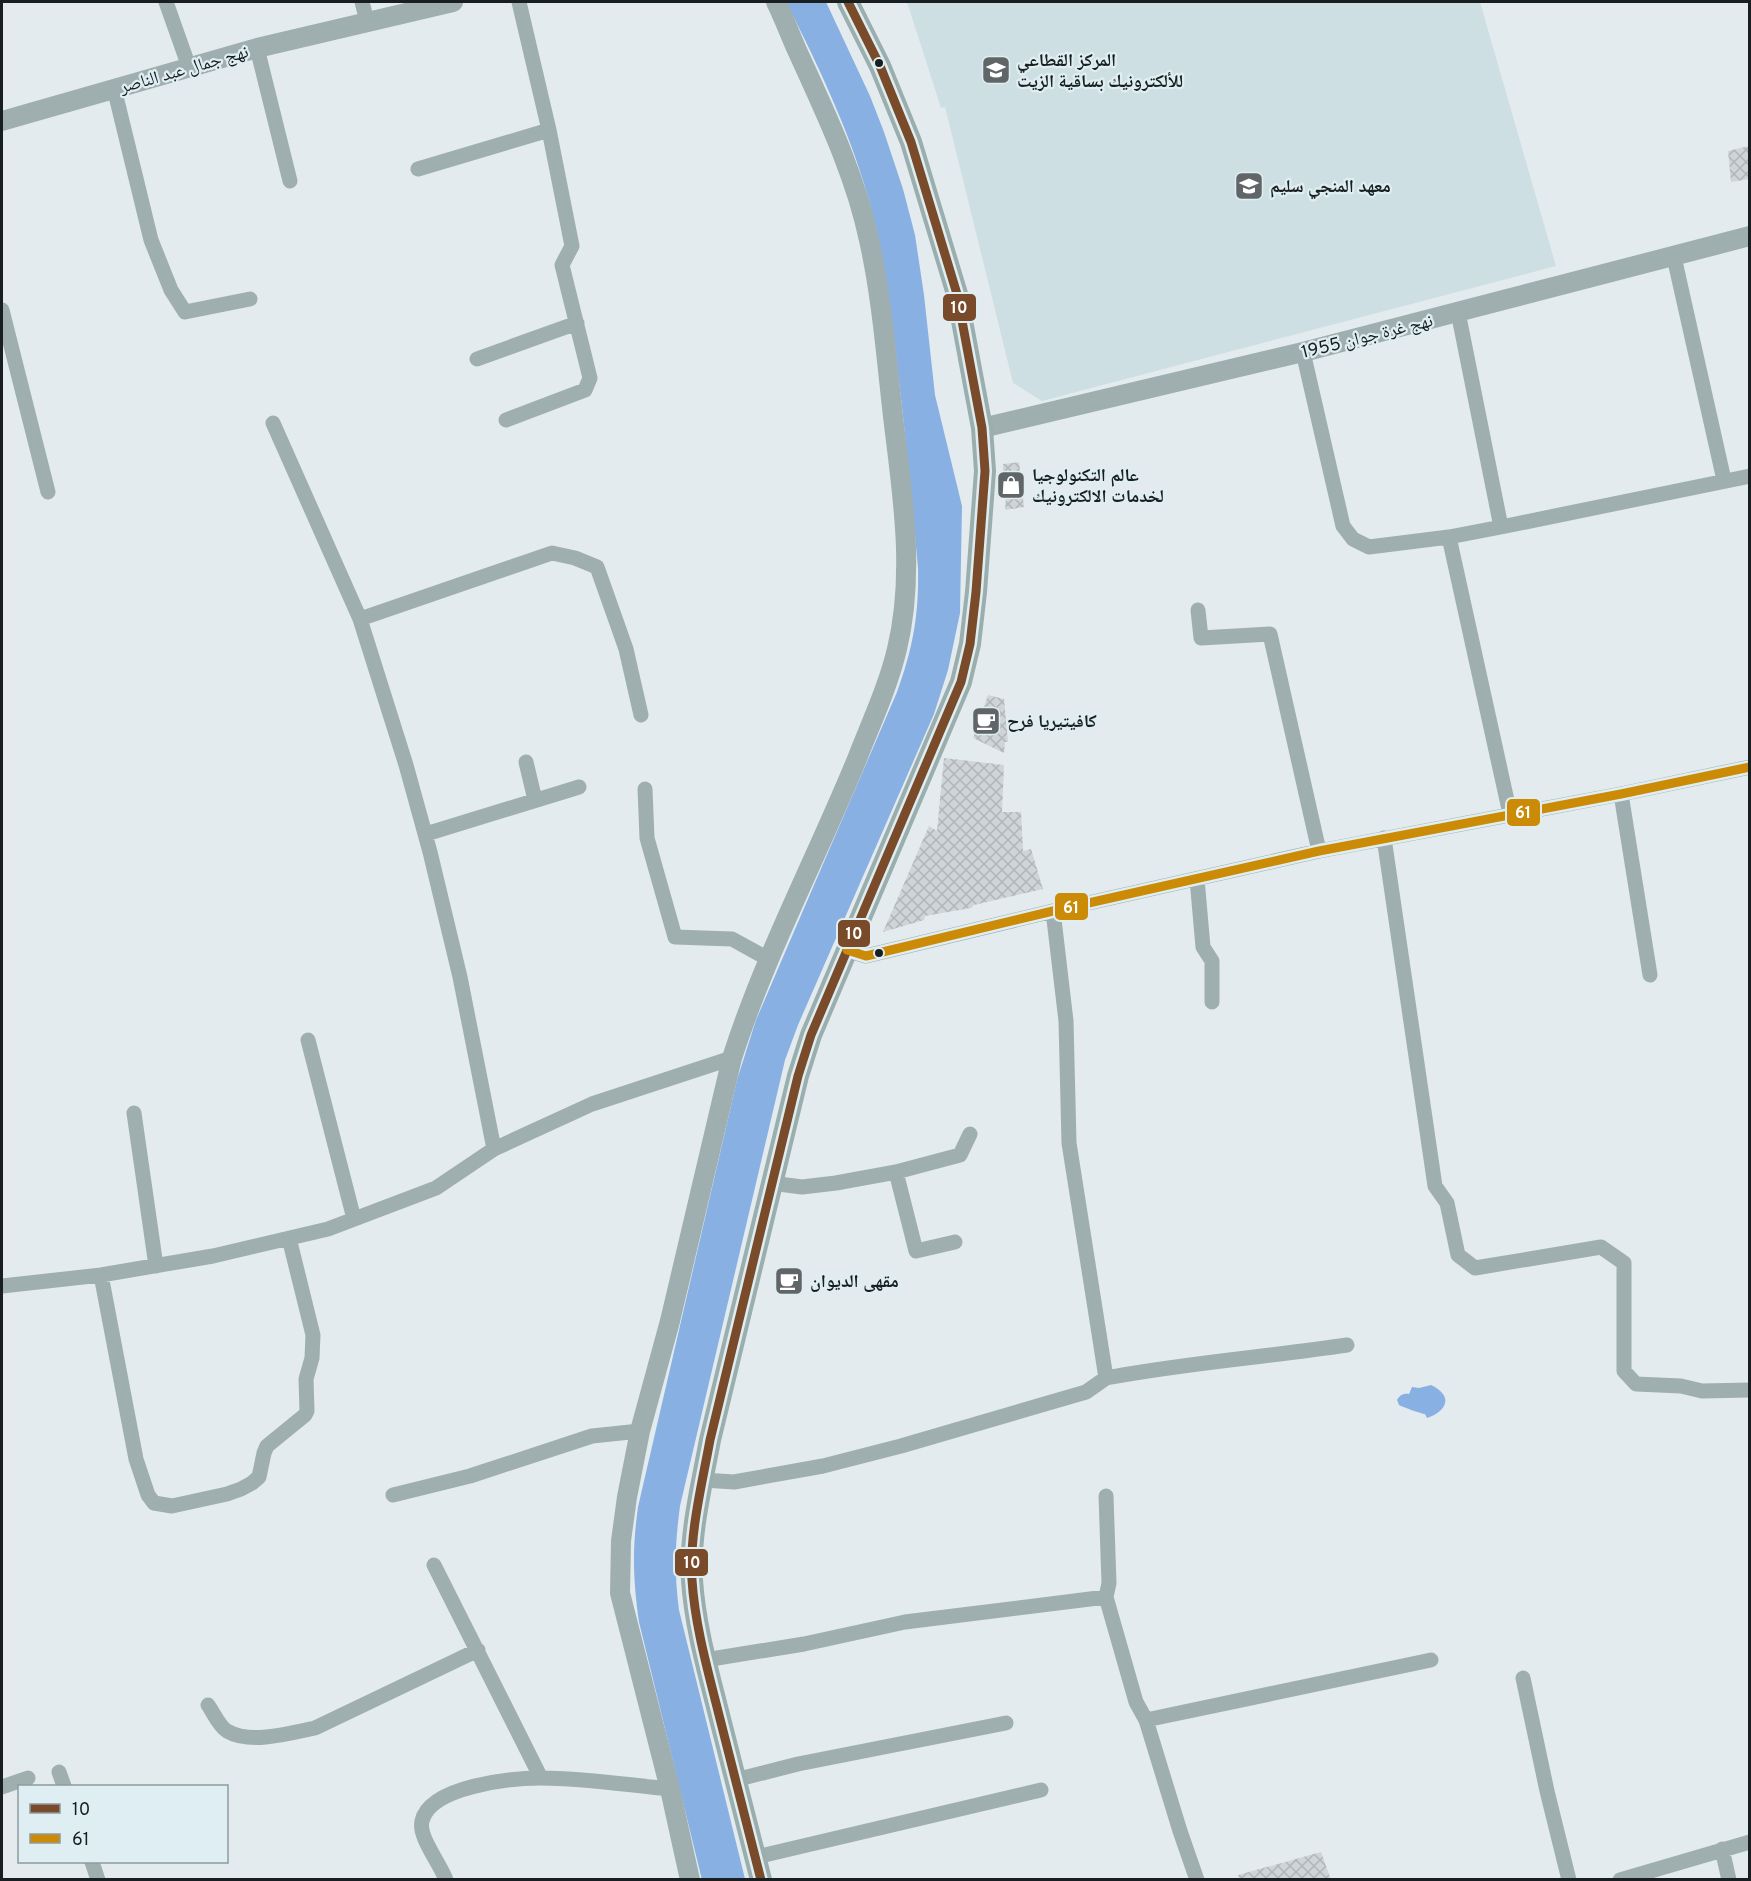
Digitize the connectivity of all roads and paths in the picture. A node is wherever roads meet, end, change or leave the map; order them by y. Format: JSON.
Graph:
{"nodes":[{"id":1,"x":166,"y":2,"type":"edge"},
{"id":2,"x":362,"y":2,"type":"edge"},
{"id":3,"x":453,"y":2,"type":"edge"},
{"id":4,"x":519,"y":2,"type":"edge"},
{"id":5,"x":776,"y":2,"type":"edge"},
{"id":6,"x":848,"y":2,"type":"edge"},
{"id":7,"x":367,"y":21,"type":"junction"},
{"id":8,"x":257,"y":48,"type":"junction"},
{"id":9,"x":189,"y":67,"type":"junction"},
{"id":10,"x":114,"y":88,"type":"junction"},
{"id":11,"x":2,"y":121,"type":"edge"},
{"id":12,"x":549,"y":130,"type":"junction"},
{"id":13,"x":418,"y":169,"type":"dead end"},
{"id":14,"x":290,"y":181,"type":"dead end"},
{"id":15,"x":1749,"y":236,"type":"edge"},
{"id":16,"x":1674,"y":257,"type":"junction"},
{"id":17,"x":250,"y":299,"type":"dead end"},
{"id":18,"x":2,"y":310,"type":"edge"},
{"id":19,"x":1458,"y":312,"type":"junction"},
{"id":20,"x":577,"y":323,"type":"junction"},
{"id":21,"x":1303,"y":352,"type":"junction"},
{"id":22,"x":477,"y":359,"type":"dead end"},
{"id":23,"x":506,"y":420,"type":"dead end"},
{"id":24,"x":273,"y":423,"type":"dead end"},
{"id":25,"x":982,"y":428,"type":"junction"},
{"id":26,"x":1749,"y":476,"type":"edge"},
{"id":27,"x":1724,"y":480,"type":"junction"},
{"id":28,"x":48,"y":492,"type":"dead end"},
{"id":29,"x":1502,"y":527,"type":"junction"},
{"id":30,"x":1449,"y":537,"type":"junction"},
{"id":31,"x":1198,"y":610,"type":"dead end"},
{"id":32,"x":360,"y":619,"type":"junction"},
{"id":33,"x":641,"y":715,"type":"dead end"},
{"id":34,"x":526,"y":762,"type":"dead end"},
{"id":35,"x":1749,"y":767,"type":"edge"},
{"id":36,"x":579,"y":787,"type":"dead end"},
{"id":37,"x":645,"y":789,"type":"dead end"},
{"id":38,"x":1621,"y":794,"type":"junction"},
{"id":39,"x":535,"y":800,"type":"junction"},
{"id":40,"x":1510,"y":814,"type":"junction"},
{"id":41,"x":426,"y":834,"type":"junction"},
{"id":42,"x":1384,"y":838,"type":"junction"},
{"id":43,"x":1319,"y":851,"type":"junction"},
{"id":44,"x":1197,"y":879,"type":"junction"},
{"id":45,"x":1053,"y":910,"type":"junction"},
{"id":46,"x":847,"y":950,"type":"junction"},
{"id":47,"x":770,"y":960,"type":"junction"},
{"id":48,"x":1650,"y":975,"type":"dead end"},
{"id":49,"x":1212,"y":1002,"type":"dead end"},
{"id":50,"x":308,"y":1040,"type":"dead end"},
{"id":51,"x":732,"y":1058,"type":"junction"},
{"id":52,"x":134,"y":1113,"type":"dead end"},
{"id":53,"x":970,"y":1134,"type":"dead end"},
{"id":54,"x":494,"y":1149,"type":"junction"},
{"id":55,"x":896,"y":1172,"type":"junction"},
{"id":56,"x":771,"y":1183,"type":"junction"},
{"id":57,"x":354,"y":1219,"type":"junction"},
{"id":58,"x":289,"y":1238,"type":"junction"},
{"id":59,"x":955,"y":1242,"type":"dead end"},
{"id":60,"x":156,"y":1266,"type":"junction"},
{"id":61,"x":101,"y":1275,"type":"junction"},
{"id":62,"x":2,"y":1284,"type":"edge"},
{"id":63,"x":1347,"y":1345,"type":"dead end"},
{"id":64,"x":1106,"y":1378,"type":"junction"},
{"id":65,"x":1749,"y":1390,"type":"edge"},
{"id":66,"x":640,"y":1431,"type":"junction"},
{"id":67,"x":703,"y":1480,"type":"junction"},
{"id":68,"x":393,"y":1496,"type":"dead end"},
{"id":69,"x":1106,"y":1496,"type":"dead end"},
{"id":70,"x":435,"y":1565,"type":"dead end"},
{"id":71,"x":1106,"y":1598,"type":"junction"},
{"id":72,"x":477,"y":1650,"type":"junction"},
{"id":73,"x":705,"y":1660,"type":"junction"},
{"id":74,"x":1431,"y":1660,"type":"dead end"},
{"id":75,"x":1523,"y":1678,"type":"dead end"},
{"id":76,"x":208,"y":1705,"type":"dead end"},
{"id":77,"x":1146,"y":1720,"type":"junction"},
{"id":78,"x":1006,"y":1723,"type":"dead end"},
{"id":79,"x":28,"y":1778,"type":"dead end"},
{"id":80,"x":541,"y":1778,"type":"junction"},
{"id":81,"x":735,"y":1780,"type":"junction"},
{"id":82,"x":2,"y":1786,"type":"edge"},
{"id":83,"x":670,"y":1789,"type":"junction"},
{"id":84,"x":1041,"y":1790,"type":"dead end"},
{"id":85,"x":1749,"y":1842,"type":"edge"},
{"id":86,"x":1722,"y":1849,"type":"junction"},
{"id":87,"x":756,"y":1857,"type":"junction"},
{"id":88,"x":92,"y":1863,"type":"edge"},
{"id":89,"x":1622,"y":1879,"type":"edge"},
{"id":90,"x":98,"y":1880,"type":"edge"},
{"id":91,"x":446,"y":1880,"type":"edge"},
{"id":92,"x":690,"y":1880,"type":"edge"},
{"id":93,"x":761,"y":1880,"type":"edge"},
{"id":94,"x":1197,"y":1880,"type":"edge"},
{"id":95,"x":1569,"y":1880,"type":"edge"},
{"id":96,"x":1729,"y":1880,"type":"edge"}],
"edges":[{"from":1,"to":9,"type":"street"},
{"from":2,"to":7,"type":"street"},
{"from":3,"to":7,"type":"street","name":"نهج جمال عبد الناصر"},
{"from":4,"to":12,"type":"street"},
{"from":5,"to":47,"type":"street"},
{"from":6,"to":25,"type":"main road"},
{"from":7,"to":8,"type":"street","name":"نهج جمال عبد الناصر"},
{"from":8,"to":9,"type":"street","name":"نهج جمال عبد الناصر"},
{"from":8,"to":14,"type":"street"},
{"from":9,"to":10,"type":"street","name":"نهج جمال عبد الناصر"},
{"from":10,"to":11,"type":"street","name":"نهج جمال عبد الناصر"},
{"from":10,"to":17,"type":"street"},
{"from":12,"to":13,"type":"street"},
{"from":12,"to":20,"type":"street"},
{"from":15,"to":16,"type":"street","name":"نهج غرة جوان 1955"},
{"from":16,"to":19,"type":"street","name":"نهج غرة جوان 1955"},
{"from":16,"to":27,"type":"street"},
{"from":18,"to":28,"type":"street"},
{"from":19,"to":21,"type":"street","name":"نهج غرة جوان 1955"},
{"from":19,"to":29,"type":"street"},
{"from":20,"to":22,"type":"street"},
{"from":20,"to":23,"type":"street"},
{"from":21,"to":25,"type":"street","name":"نهج غرة جوان 1955"},
{"from":21,"to":30,"type":"street"},
{"from":24,"to":32,"type":"street"},
{"from":25,"to":46,"type":"main road"},
{"from":26,"to":27,"type":"street"},
{"from":27,"to":29,"type":"street"},
{"from":29,"to":30,"type":"street"},
{"from":30,"to":40,"type":"street"},
{"from":31,"to":43,"type":"street"},
{"from":32,"to":33,"type":"street"},
{"from":32,"to":41,"type":"street"},
{"from":34,"to":39,"type":"street"},
{"from":35,"to":38,"type":"street"},
{"from":36,"to":39,"type":"street"},
{"from":37,"to":47,"type":"street"},
{"from":38,"to":40,"type":"street"},
{"from":38,"to":48,"type":"street"},
{"from":39,"to":41,"type":"street"},
{"from":40,"to":42,"type":"street"},
{"from":41,"to":54,"type":"street"},
{"from":42,"to":43,"type":"street"},
{"from":42,"to":65,"type":"street"},
{"from":43,"to":44,"type":"street"},
{"from":44,"to":45,"type":"street"},
{"from":44,"to":49,"type":"street"},
{"from":45,"to":46,"type":"street"},
{"from":45,"to":64,"type":"street"},
{"from":46,"to":56,"type":"main road"},
{"from":47,"to":51,"type":"street"},
{"from":50,"to":57,"type":"street"},
{"from":51,"to":54,"type":"street"},
{"from":51,"to":66,"type":"street"},
{"from":52,"to":60,"type":"street"},
{"from":53,"to":55,"type":"street"},
{"from":54,"to":57,"type":"street"},
{"from":55,"to":56,"type":"street"},
{"from":55,"to":59,"type":"street"},
{"from":56,"to":67,"type":"main road"},
{"from":57,"to":58,"type":"street"},
{"from":58,"to":60,"type":"street"},
{"from":58,"to":61,"type":"street"},
{"from":60,"to":61,"type":"street"},
{"from":61,"to":62,"type":"street"},
{"from":63,"to":64,"type":"street"},
{"from":64,"to":67,"type":"street"},
{"from":66,"to":68,"type":"street"},
{"from":66,"to":83,"type":"street"},
{"from":67,"to":73,"type":"main road"},
{"from":69,"to":71,"type":"street"},
{"from":70,"to":72,"type":"street"},
{"from":71,"to":73,"type":"street"},
{"from":71,"to":77,"type":"street"},
{"from":72,"to":76,"type":"street"},
{"from":72,"to":80,"type":"street"},
{"from":73,"to":81,"type":"main road"},
{"from":74,"to":77,"type":"street"},
{"from":75,"to":95,"type":"street"},
{"from":77,"to":94,"type":"street"},
{"from":78,"to":81,"type":"street"},
{"from":79,"to":82,"type":"street"},
{"from":80,"to":83,"type":"street"},
{"from":80,"to":91,"type":"street"},
{"from":81,"to":87,"type":"main road"},
{"from":83,"to":92,"type":"street"},
{"from":84,"to":87,"type":"street"},
{"from":85,"to":86,"type":"street"},
{"from":86,"to":89,"type":"street"},
{"from":86,"to":96,"type":"street"},
{"from":87,"to":93,"type":"main road"},
{"from":88,"to":90,"type":"street"}]}
